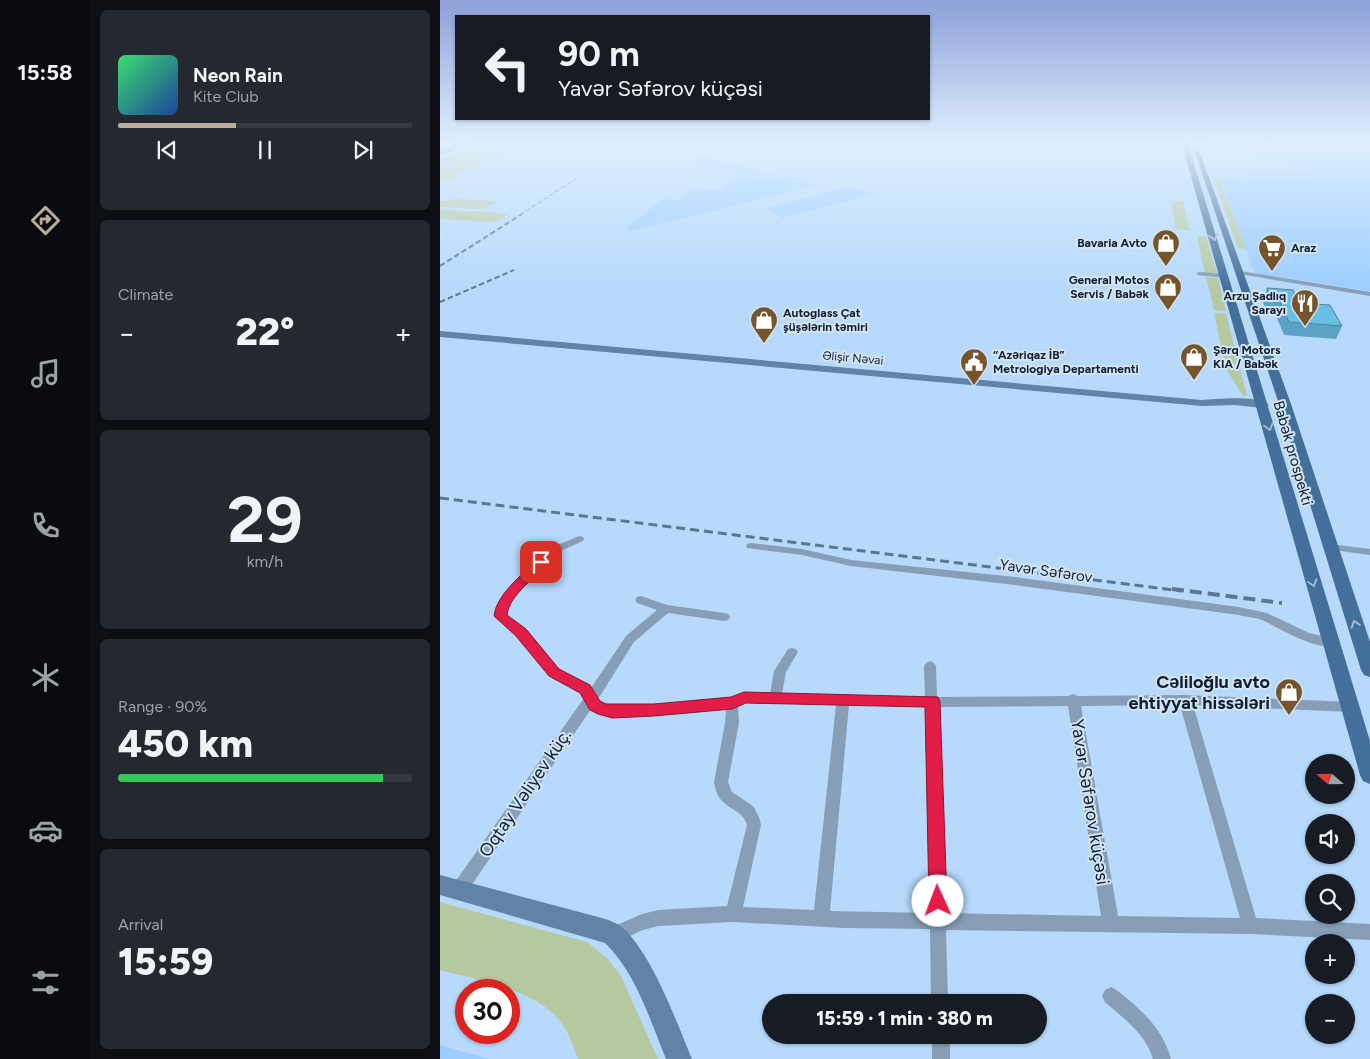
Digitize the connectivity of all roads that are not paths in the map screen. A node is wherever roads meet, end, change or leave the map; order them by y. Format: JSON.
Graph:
{"nodes":[{"id":1,"x":1199,"y":190,"type":"edge"},
{"id":2,"x":1212,"y":190,"type":"edge"},
{"id":3,"x":1203,"y":202,"type":"junction"},
{"id":4,"x":1222,"y":218,"type":"junction"},
{"id":5,"x":1241,"y":273,"type":"junction"},
{"id":6,"x":1199,"y":274,"type":"dead end"},
{"id":7,"x":1226,"y":276,"type":"junction"},
{"id":8,"x":1370,"y":294,"type":"edge"},
{"id":9,"x":440,"y":334,"type":"edge"},
{"id":10,"x":1263,"y":405,"type":"junction"},
{"id":11,"x":579,"y":539,"type":"dead end"},
{"id":12,"x":751,"y":546,"type":"dead end"},
{"id":13,"x":1330,"y":547,"type":"junction"},
{"id":14,"x":1370,"y":552,"type":"edge"},
{"id":15,"x":641,"y":600,"type":"dead end"},
{"id":16,"x":666,"y":609,"type":"junction"},
{"id":17,"x":724,"y":617,"type":"dead end"},
{"id":18,"x":1331,"y":642,"type":"junction"},
{"id":19,"x":792,"y":652,"type":"dead end"},
{"id":20,"x":930,"y":666,"type":"dead end"},
{"id":21,"x":1370,"y":670,"type":"edge"},
{"id":22,"x":592,"y":697,"type":"junction"},
{"id":23,"x":775,"y":698,"type":"junction"},
{"id":24,"x":843,"y":699,"type":"junction"},
{"id":25,"x":1073,"y":699,"type":"junction"},
{"id":26,"x":1185,"y":700,"type":"junction"},
{"id":27,"x":932,"y":702,"type":"junction"},
{"id":28,"x":732,"y":703,"type":"junction"},
{"id":29,"x":1350,"y":707,"type":"junction"},
{"id":30,"x":1370,"y":775,"type":"edge"},
{"id":31,"x":450,"y":887,"type":"edge"},
{"id":32,"x":733,"y":914,"type":"junction"},
{"id":33,"x":822,"y":918,"type":"junction"},
{"id":34,"x":939,"y":921,"type":"junction"},
{"id":35,"x":1111,"y":926,"type":"junction"},
{"id":36,"x":1250,"y":926,"type":"junction"},
{"id":37,"x":1370,"y":932,"type":"edge"},
{"id":38,"x":614,"y":935,"type":"junction"},
{"id":39,"x":940,"y":994,"type":"edge"},
{"id":40,"x":1112,"y":996,"type":"dead end"},
{"id":41,"x":940,"y":1044,"type":"edge"},
{"id":42,"x":679,"y":1059,"type":"edge"},
{"id":43,"x":941,"y":1059,"type":"edge"},
{"id":44,"x":1162,"y":1059,"type":"edge"}],
"edges":[{"from":1,"to":3,"type":"main road","name":"Babək prospekti"},
{"from":2,"to":4,"type":"main road","name":"Babək prospekti"},
{"from":3,"to":4,"type":"main road"},
{"from":3,"to":7,"type":"main road","name":"Babək prospekti","one_way":true},
{"from":4,"to":5,"type":"main road","name":"Babək prospekti"},
{"from":5,"to":8,"type":"street"},
{"from":5,"to":13,"type":"main road","name":"Babək prospekti"},
{"from":6,"to":7,"type":"street"},
{"from":7,"to":10,"type":"main road","name":"Babək prospekti"},
{"from":9,"to":10,"type":"street","name":"Əlişir Nəvai"},
{"from":10,"to":18,"type":"main road","name":"Babək prospekti","one_way":true},
{"from":11,"to":22,"type":"street"},
{"from":12,"to":18,"type":"street","name":"Yavər Səfərov"},
{"from":13,"to":14,"type":"street"},
{"from":21,"to":13,"type":"main road","name":"Babək prospekti","one_way":true},
{"from":15,"to":16,"type":"street"},
{"from":16,"to":17,"type":"street"},
{"from":16,"to":22,"type":"street","name":"Oqtay Vəliyev küç."},
{"from":18,"to":29,"type":"main road","name":"Babək prospekti"},
{"from":19,"to":23,"type":"street"},
{"from":20,"to":27,"type":"street"},
{"from":22,"to":28,"type":"street"},
{"from":22,"to":31,"type":"street","name":"Oqtay Vəliyev küç."},
{"from":23,"to":24,"type":"street"},
{"from":23,"to":28,"type":"street"},
{"from":24,"to":27,"type":"street"},
{"from":24,"to":33,"type":"street"},
{"from":25,"to":26,"type":"street","name":"Yavər Səfərov küçəsi"},
{"from":25,"to":27,"type":"street"},
{"from":25,"to":35,"type":"street","name":"Yavər Səfərov küçəsi"},
{"from":26,"to":29,"type":"street","name":"Yavər Səfərov küçəsi"},
{"from":26,"to":36,"type":"street"},
{"from":27,"to":34,"type":"street"},
{"from":28,"to":32,"type":"street"},
{"from":29,"to":30,"type":"main road","name":"Babək prospekti"},
{"from":31,"to":38,"type":"street","name":"Oqtay Vəliyev küç."},
{"from":32,"to":33,"type":"street"},
{"from":32,"to":38,"type":"street"},
{"from":33,"to":34,"type":"street"},
{"from":34,"to":35,"type":"street"},
{"from":34,"to":39,"type":"street"},
{"from":35,"to":36,"type":"street"},
{"from":36,"to":37,"type":"street"},
{"from":38,"to":42,"type":"street"},
{"from":40,"to":44,"type":"street"},
{"from":41,"to":43,"type":"street"}]}
